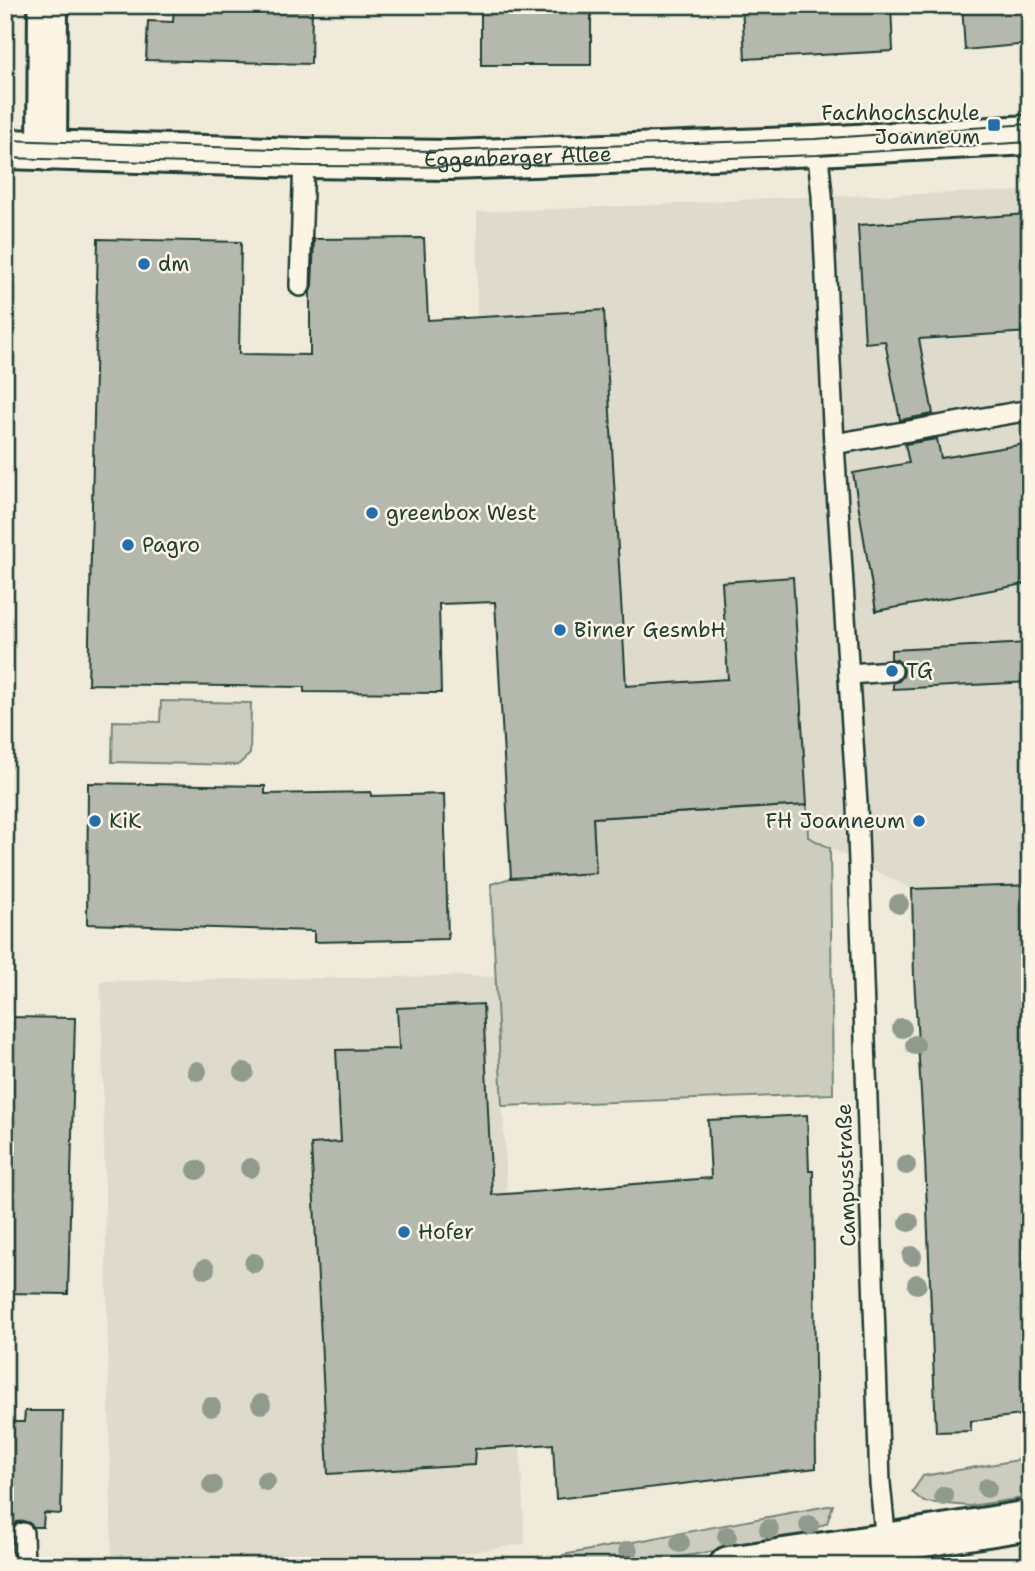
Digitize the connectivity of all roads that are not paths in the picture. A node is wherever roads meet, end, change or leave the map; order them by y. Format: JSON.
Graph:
{"nodes":[{"id":1,"x":48,"y":5,"type":"edge"},
{"id":2,"x":1030,"y":135,"type":"edge"},
{"id":3,"x":817,"y":146,"type":"junction"},
{"id":4,"x":5,"y":149,"type":"edge"},
{"id":5,"x":47,"y":151,"type":"junction"},
{"id":6,"x":304,"y":158,"type":"junction"},
{"id":7,"x":300,"y":286,"type":"dead end"},
{"id":8,"x":1030,"y":410,"type":"edge"},
{"id":9,"x":834,"y":444,"type":"junction"},
{"id":10,"x":892,"y":671,"type":"dead end"},
{"id":11,"x":849,"y":674,"type":"junction"},
{"id":12,"x":1030,"y":1520,"type":"edge"},
{"id":13,"x":23,"y":1533,"type":"dead end"},
{"id":14,"x":886,"y":1543,"type":"junction"},
{"id":15,"x":24,"y":1566,"type":"edge"},
{"id":16,"x":729,"y":1566,"type":"edge"}],
"edges":[{"from":1,"to":5,"type":"main road"},
{"from":2,"to":3,"type":"main road","name":"Eggenberger Allee"},
{"from":3,"to":6,"type":"main road","name":"Eggenberger Allee"},
{"from":3,"to":9,"type":"lane","name":"Campusstraße"},
{"from":4,"to":5,"type":"main road","name":"Eggenberger Allee"},
{"from":5,"to":6,"type":"main road","name":"Eggenberger Allee"},
{"from":6,"to":7,"type":"lane"},
{"from":8,"to":9,"type":"lane"},
{"from":9,"to":11,"type":"lane","name":"Campusstraße"},
{"from":10,"to":11,"type":"lane"},
{"from":11,"to":14,"type":"lane","name":"Campusstraße"},
{"from":12,"to":14,"type":"main road"},
{"from":13,"to":15,"type":"lane"},
{"from":14,"to":16,"type":"main road"}]}
